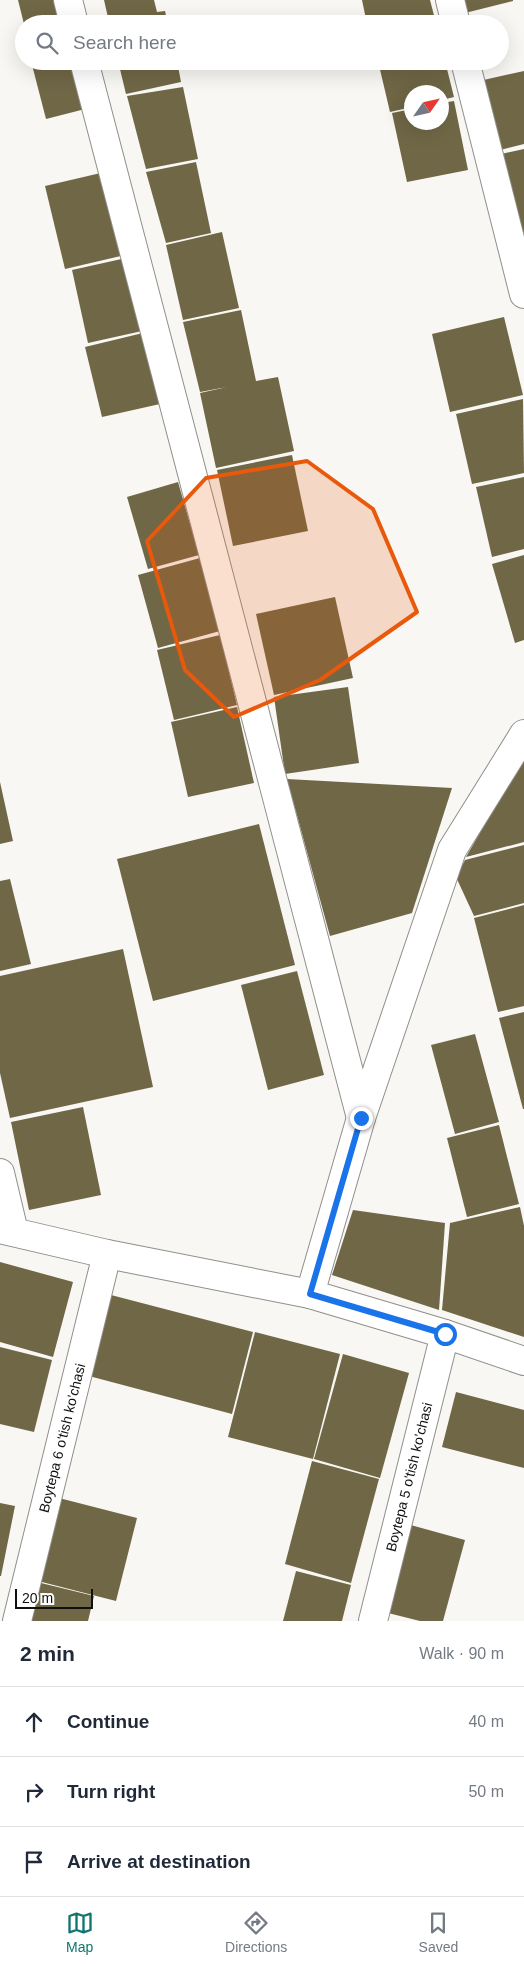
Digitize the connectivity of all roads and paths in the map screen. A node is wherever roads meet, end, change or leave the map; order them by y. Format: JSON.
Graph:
{"nodes":[{"id":1,"x":68,"y":0,"type":"edge"},
{"id":2,"x":450,"y":0,"type":"edge"},
{"id":3,"x":72,"y":15,"type":"edge"},
{"id":4,"x":454,"y":15,"type":"edge"},
{"id":5,"x":86,"y":70,"type":"edge"},
{"id":6,"x":467,"y":70,"type":"edge"},
{"id":7,"x":524,"y":294,"type":"edge"},
{"id":8,"x":524,"y":734,"type":"edge"},
{"id":9,"x":361,"y":1118,"type":"junction"},
{"id":10,"x":0,"y":1173,"type":"edge"},
{"id":11,"x":7,"y":1230,"type":"edge"},
{"id":12,"x":107,"y":1254,"type":"junction"},
{"id":13,"x":310,"y":1294,"type":"junction"},
{"id":14,"x":445,"y":1334,"type":"junction"},
{"id":15,"x":524,"y":1361,"type":"edge"},
{"id":16,"x":17,"y":1621,"type":"edge"},
{"id":17,"x":373,"y":1621,"type":"edge"}],
"edges":[{"from":1,"to":3,"type":"street"},
{"from":2,"to":4,"type":"street"},
{"from":5,"to":9,"type":"street"},
{"from":6,"to":7,"type":"street"},
{"from":8,"to":9,"type":"street"},
{"from":9,"to":13,"type":"street"},
{"from":10,"to":11,"type":"street"},
{"from":11,"to":12,"type":"street"},
{"from":12,"to":13,"type":"street"},
{"from":12,"to":16,"type":"street","name":"Boytepa 6 o'tish ko'chasi"},
{"from":13,"to":14,"type":"street"},
{"from":14,"to":15,"type":"street"},
{"from":14,"to":17,"type":"street","name":"Boytepa 5 o'tish ko'chasi"}]}
